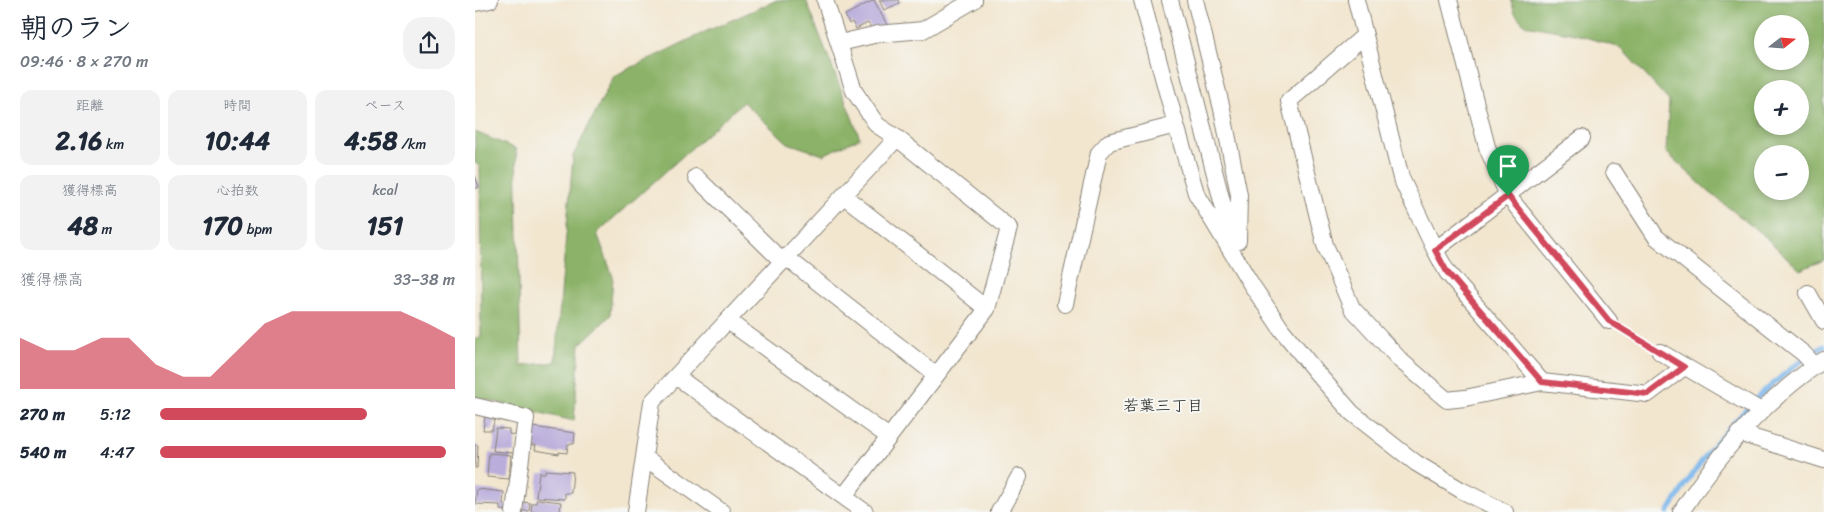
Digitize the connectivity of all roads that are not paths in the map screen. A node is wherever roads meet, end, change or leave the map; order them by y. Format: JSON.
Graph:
{"nodes":[{"id":1,"x":490,"y":0,"type":"edge"},
{"id":2,"x":825,"y":0,"type":"edge"},
{"id":3,"x":974,"y":0,"type":"edge"},
{"id":4,"x":1143,"y":0,"type":"edge"},
{"id":5,"x":1195,"y":0,"type":"edge"},
{"id":6,"x":1356,"y":0,"type":"edge"},
{"id":7,"x":1449,"y":0,"type":"edge"},
{"id":8,"x":475,"y":3,"type":"edge"},
{"id":9,"x":1171,"y":5,"type":"edge"},
{"id":10,"x":1365,"y":35,"type":"junction"},
{"id":11,"x":840,"y":43,"type":"junction"},
{"id":12,"x":1175,"y":125,"type":"junction"},
{"id":13,"x":897,"y":138,"type":"junction"},
{"id":14,"x":1583,"y":138,"type":"dead end"},
{"id":15,"x":1614,"y":172,"type":"dead end"},
{"id":16,"x":696,"y":177,"type":"dead end"},
{"id":17,"x":844,"y":196,"type":"junction"},
{"id":18,"x":1508,"y":196,"type":"junction"},
{"id":19,"x":1435,"y":250,"type":"junction"},
{"id":20,"x":785,"y":260,"type":"junction"},
{"id":21,"x":1238,"y":260,"type":"junction"},
{"id":22,"x":1808,"y":293,"type":"dead end"},
{"id":23,"x":1065,"y":304,"type":"dead end"},
{"id":24,"x":987,"y":309,"type":"junction"},
{"id":25,"x":728,"y":321,"type":"junction"},
{"id":26,"x":1609,"y":321,"type":"road end"},
{"id":27,"x":1824,"y":321,"type":"edge"},
{"id":28,"x":1660,"y":352,"type":"road end"},
{"id":29,"x":1814,"y":360,"type":"edge"},
{"id":30,"x":1684,"y":367,"type":"junction"},
{"id":31,"x":936,"y":375,"type":"junction"},
{"id":32,"x":677,"y":377,"type":"junction"},
{"id":33,"x":1542,"y":382,"type":"junction"},
{"id":34,"x":475,"y":406,"type":"edge"},
{"id":35,"x":1761,"y":411,"type":"junction"},
{"id":36,"x":1739,"y":433,"type":"junction"},
{"id":37,"x":889,"y":437,"type":"junction"},
{"id":38,"x":644,"y":457,"type":"junction"},
{"id":39,"x":1824,"y":460,"type":"edge"},
{"id":40,"x":1019,"y":477,"type":"dead end"},
{"id":41,"x":844,"y":496,"type":"junction"},
{"id":42,"x":514,"y":512,"type":"edge"},
{"id":43,"x":636,"y":512,"type":"edge"},
{"id":44,"x":722,"y":512,"type":"edge"},
{"id":45,"x":865,"y":512,"type":"edge"},
{"id":46,"x":999,"y":512,"type":"edge"},
{"id":47,"x":1505,"y":512,"type":"edge"},
{"id":48,"x":1681,"y":512,"type":"edge"}],
"edges":[{"from":1,"to":8,"type":"street"},
{"from":2,"to":11,"type":"street"},
{"from":3,"to":11,"type":"street"},
{"from":4,"to":12,"type":"street"},
{"from":5,"to":21,"type":"street"},
{"from":6,"to":10,"type":"street"},
{"from":7,"to":18,"type":"street"},
{"from":9,"to":21,"type":"street"},
{"from":10,"to":19,"type":"street"},
{"from":10,"to":33,"type":"street"},
{"from":11,"to":13,"type":"street"},
{"from":12,"to":21,"type":"street"},
{"from":12,"to":23,"type":"street"},
{"from":13,"to":17,"type":"street"},
{"from":13,"to":24,"type":"street"},
{"from":14,"to":18,"type":"street"},
{"from":15,"to":29,"type":"street"},
{"from":16,"to":20,"type":"street"},
{"from":17,"to":20,"type":"street"},
{"from":17,"to":24,"type":"street"},
{"from":18,"to":19,"type":"street"},
{"from":18,"to":26,"type":"street"},
{"from":19,"to":33,"type":"street"},
{"from":20,"to":25,"type":"street"},
{"from":20,"to":31,"type":"street"},
{"from":21,"to":47,"type":"street"},
{"from":22,"to":27,"type":"street"},
{"from":24,"to":31,"type":"street"},
{"from":25,"to":32,"type":"street"},
{"from":25,"to":37,"type":"street"},
{"from":28,"to":30,"type":"street"},
{"from":29,"to":35,"type":"street"},
{"from":30,"to":33,"type":"street"},
{"from":30,"to":35,"type":"street"},
{"from":31,"to":37,"type":"street"},
{"from":32,"to":38,"type":"street"},
{"from":32,"to":41,"type":"street"},
{"from":34,"to":42,"type":"street"},
{"from":35,"to":36,"type":"street"},
{"from":36,"to":39,"type":"street"},
{"from":36,"to":48,"type":"street"},
{"from":37,"to":41,"type":"street"},
{"from":38,"to":43,"type":"street"},
{"from":38,"to":44,"type":"street"},
{"from":40,"to":46,"type":"street"},
{"from":41,"to":45,"type":"street"}]}
